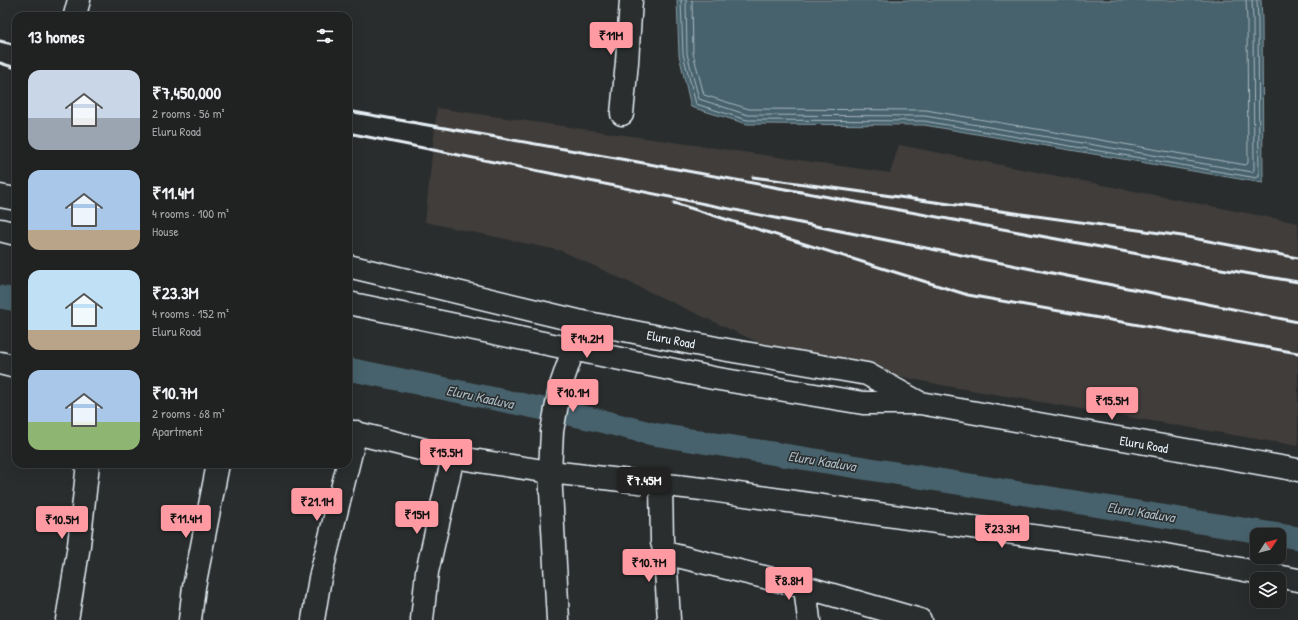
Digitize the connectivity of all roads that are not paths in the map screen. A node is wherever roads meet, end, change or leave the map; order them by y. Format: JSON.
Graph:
{"nodes":[{"id":1,"x":631,"y":0,"type":"edge"},
{"id":2,"x":622,"y":114,"type":"dead end"},
{"id":3,"x":0,"y":196,"type":"edge"},
{"id":4,"x":12,"y":198,"type":"edge"},
{"id":5,"x":0,"y":230,"type":"edge"},
{"id":6,"x":12,"y":233,"type":"edge"},
{"id":7,"x":352,"y":267,"type":"edge"},
{"id":8,"x":352,"y":304,"type":"edge"},
{"id":9,"x":578,"y":321,"type":"junction"},
{"id":10,"x":716,"y":348,"type":"junction"},
{"id":11,"x":572,"y":350,"type":"junction"},
{"id":12,"x":0,"y":363,"type":"edge"},
{"id":13,"x":12,"y":366,"type":"edge"},
{"id":14,"x":713,"y":378,"type":"junction"},
{"id":15,"x":920,"y":403,"type":"junction"},
{"id":16,"x":352,"y":432,"type":"edge"},
{"id":17,"x":452,"y":457,"type":"junction"},
{"id":18,"x":88,"y":468,"type":"edge"},
{"id":19,"x":217,"y":468,"type":"edge"},
{"id":20,"x":344,"y":468,"type":"edge"},
{"id":21,"x":1298,"y":470,"type":"edge"},
{"id":22,"x":550,"y":472,"type":"junction"},
{"id":23,"x":660,"y":484,"type":"junction"},
{"id":24,"x":664,"y":547,"type":"junction"},
{"id":25,"x":1298,"y":580,"type":"edge"},
{"id":26,"x":805,"y":587,"type":"junction"},
{"id":27,"x":67,"y":620,"type":"edge"},
{"id":28,"x":190,"y":620,"type":"edge"},
{"id":29,"x":313,"y":620,"type":"edge"},
{"id":30,"x":422,"y":620,"type":"edge"},
{"id":31,"x":558,"y":620,"type":"edge"},
{"id":32,"x":669,"y":620,"type":"edge"},
{"id":33,"x":809,"y":620,"type":"edge"},
{"id":34,"x":920,"y":620,"type":"edge"}],
"edges":[{"from":1,"to":2,"type":"street"},
{"from":3,"to":4,"type":"street"},
{"from":5,"to":6,"type":"street"},
{"from":7,"to":9,"type":"street","name":"Eluru Road"},
{"from":8,"to":11,"type":"street","name":"Eluru Road"},
{"from":9,"to":10,"type":"street","name":"Eluru Road"},
{"from":9,"to":11,"type":"street"},
{"from":10,"to":14,"type":"street"},
{"from":10,"to":15,"type":"street","name":"Eluru Road"},
{"from":11,"to":14,"type":"street","name":"Eluru Road"},
{"from":11,"to":22,"type":"street"},
{"from":12,"to":13,"type":"street"},
{"from":14,"to":15,"type":"street","name":"Eluru Road"},
{"from":15,"to":21,"type":"street","name":"Eluru Road"},
{"from":16,"to":17,"type":"street"},
{"from":17,"to":22,"type":"street"},
{"from":17,"to":30,"type":"street"},
{"from":18,"to":27,"type":"street"},
{"from":19,"to":28,"type":"street"},
{"from":20,"to":29,"type":"street"},
{"from":22,"to":23,"type":"street"},
{"from":22,"to":31,"type":"street"},
{"from":23,"to":24,"type":"street"},
{"from":23,"to":25,"type":"street"},
{"from":24,"to":26,"type":"street"},
{"from":24,"to":32,"type":"street"},
{"from":26,"to":33,"type":"street"},
{"from":26,"to":34,"type":"street"}]}
